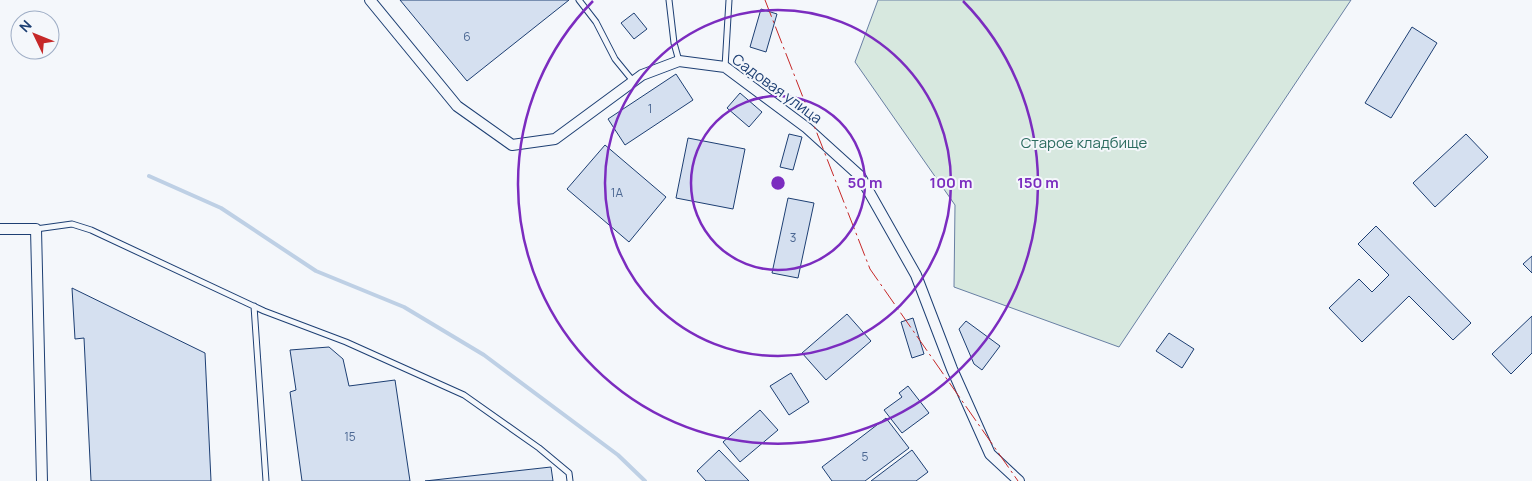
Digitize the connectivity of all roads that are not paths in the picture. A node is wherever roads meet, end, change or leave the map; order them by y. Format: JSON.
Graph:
{"nodes":[{"id":1,"x":370,"y":0,"type":"edge"},
{"id":2,"x":579,"y":0,"type":"edge"},
{"id":3,"x":669,"y":0,"type":"edge"},
{"id":4,"x":729,"y":0,"type":"edge"},
{"id":5,"x":678,"y":61,"type":"junction"},
{"id":6,"x":724,"y":67,"type":"junction"},
{"id":7,"x":633,"y":81,"type":"junction"},
{"id":8,"x":0,"y":229,"type":"edge"},
{"id":9,"x":36,"y":229,"type":"junction"},
{"id":10,"x":254,"y":306,"type":"junction"},
{"id":11,"x":42,"y":481,"type":"edge"},
{"id":12,"x":266,"y":481,"type":"edge"},
{"id":13,"x":570,"y":481,"type":"edge"},
{"id":14,"x":1019,"y":481,"type":"edge"}],
"edges":[{"from":1,"to":7,"type":"street","name":"Садовая улица"},
{"from":2,"to":7,"type":"lane"},
{"from":3,"to":5,"type":"lane"},
{"from":4,"to":6,"type":"lane"},
{"from":5,"to":6,"type":"street","name":"Садовая улица"},
{"from":5,"to":7,"type":"street","name":"Садовая улица"},
{"from":6,"to":14,"type":"street","name":"Садовая улица"},
{"from":8,"to":9,"type":"street"},
{"from":9,"to":10,"type":"lane"},
{"from":9,"to":11,"type":"street"},
{"from":10,"to":12,"type":"lane"},
{"from":10,"to":13,"type":"lane"}]}
